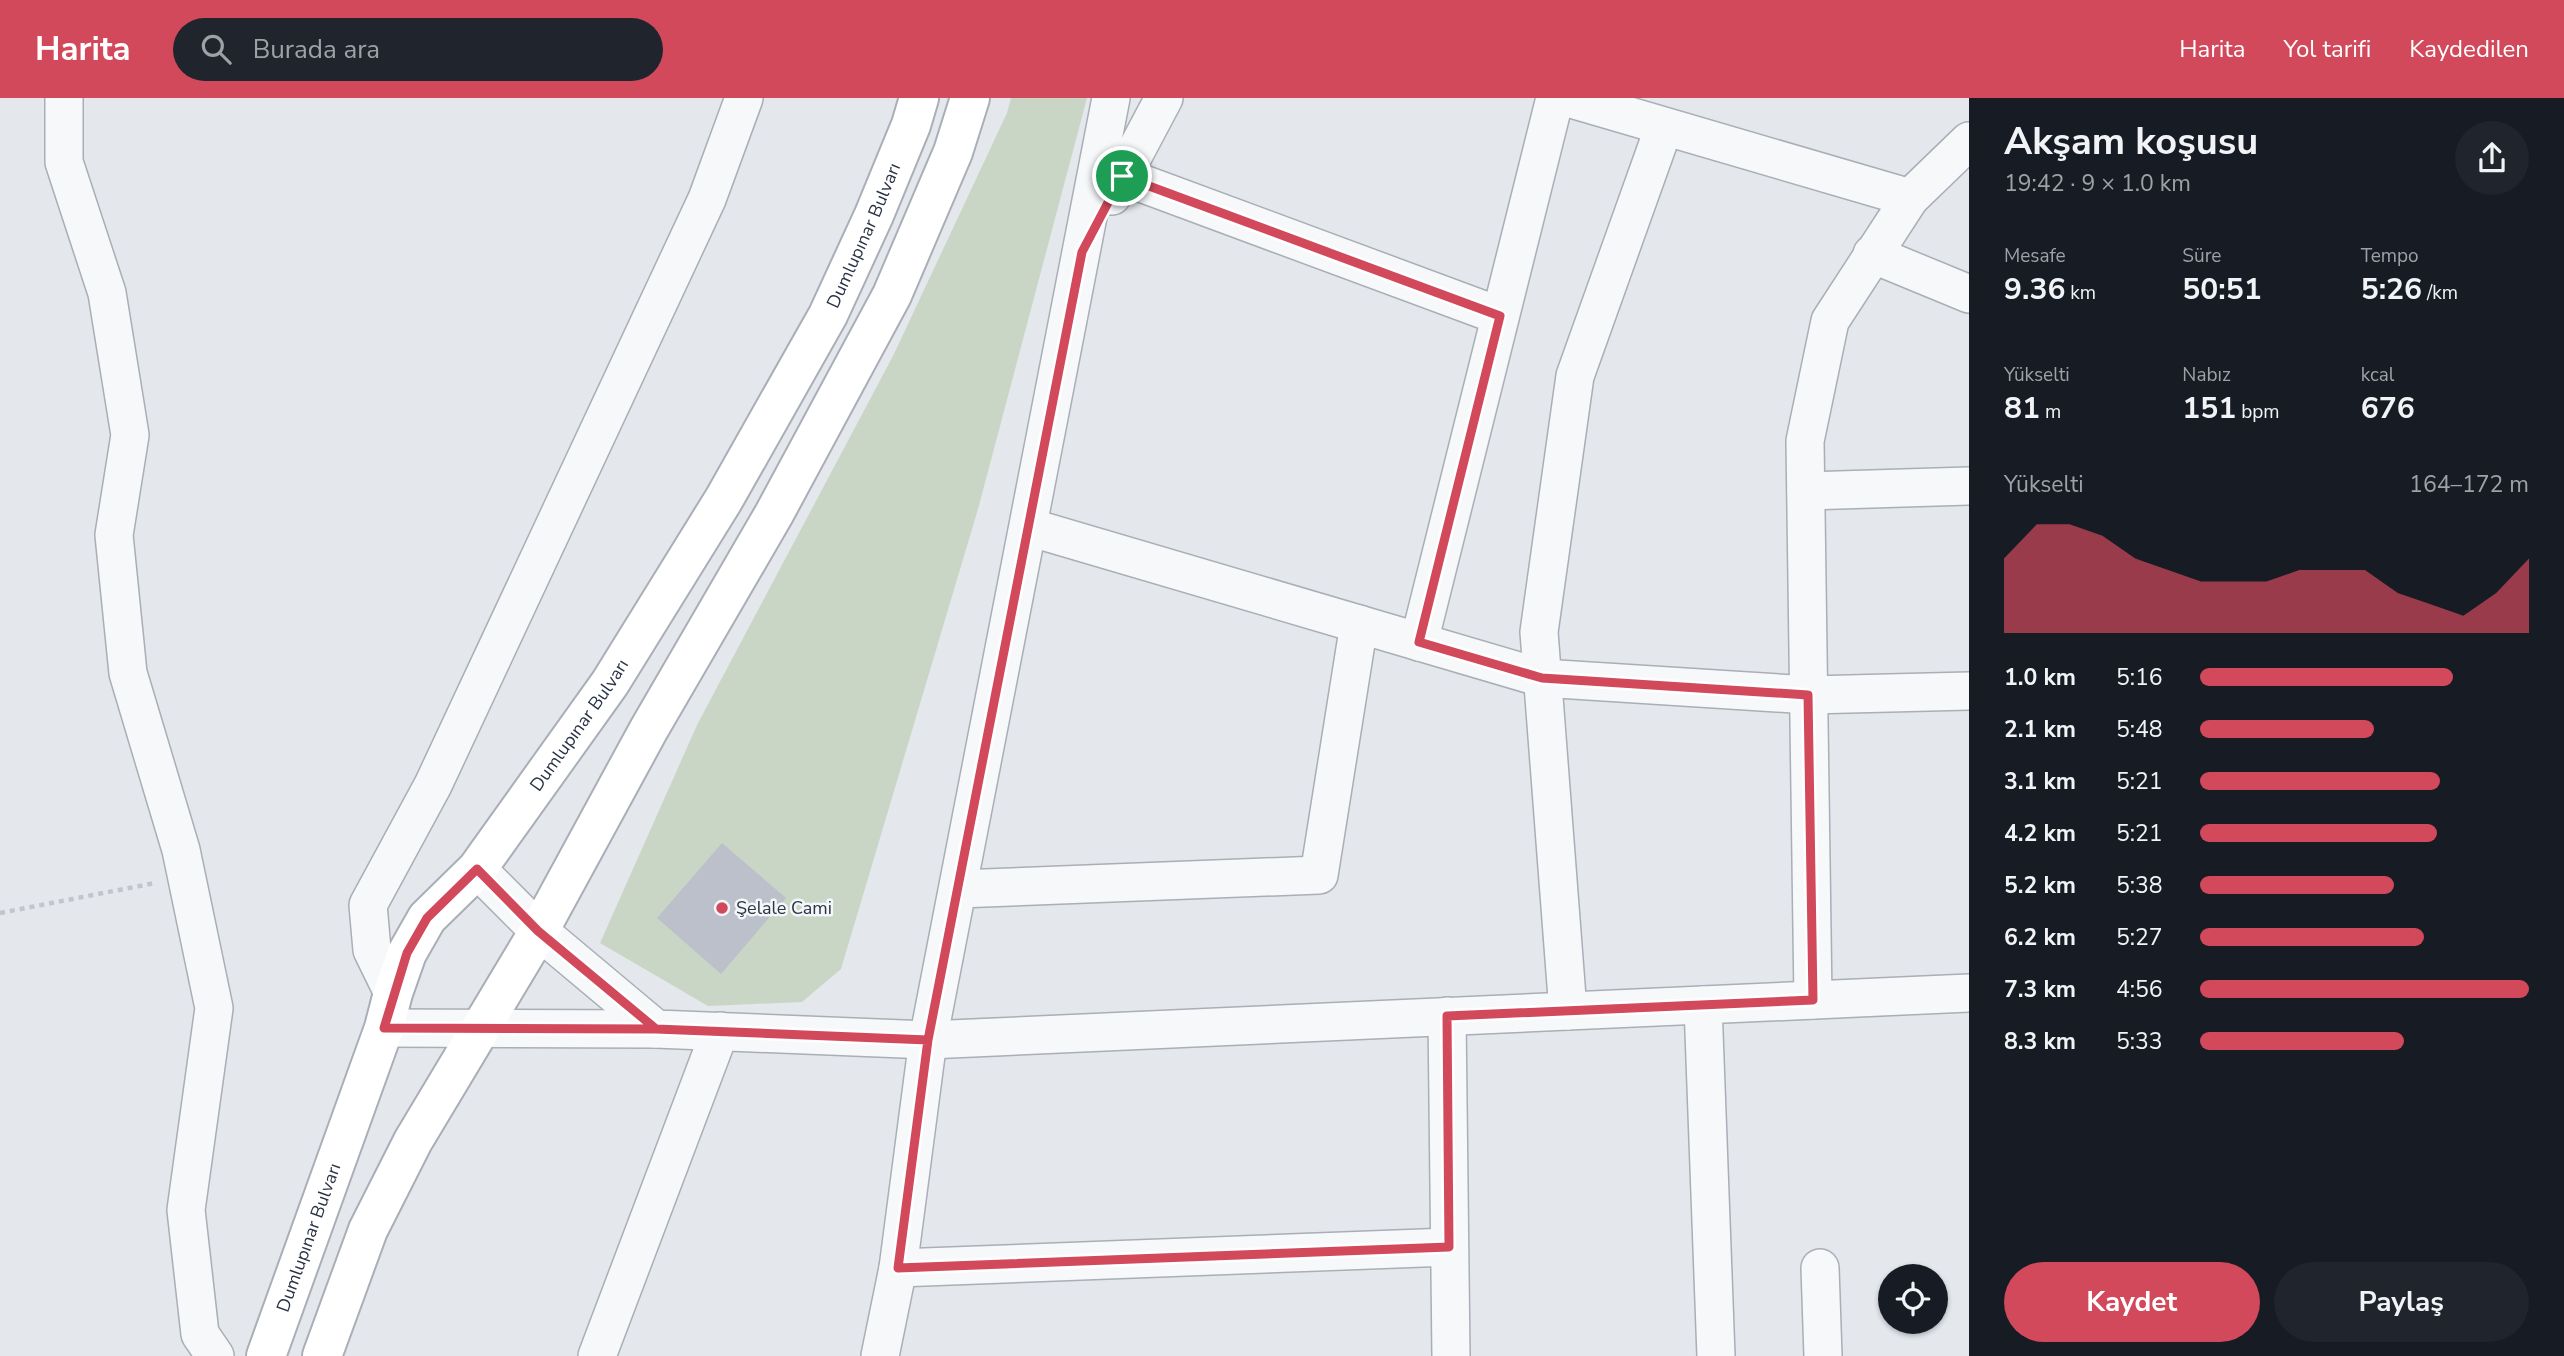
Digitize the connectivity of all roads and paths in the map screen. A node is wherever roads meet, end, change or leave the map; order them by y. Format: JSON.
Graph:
{"nodes":[{"id":1,"x":64,"y":98,"type":"edge"},
{"id":2,"x":744,"y":98,"type":"edge"},
{"id":3,"x":919,"y":98,"type":"edge"},
{"id":4,"x":970,"y":98,"type":"edge"},
{"id":5,"x":1111,"y":98,"type":"edge"},
{"id":6,"x":1164,"y":98,"type":"edge"},
{"id":7,"x":1555,"y":98,"type":"edge"},
{"id":8,"x":1568,"y":98,"type":"edge"},
{"id":9,"x":1608,"y":104,"type":"edge"},
{"id":10,"x":1664,"y":127,"type":"junction"},
{"id":11,"x":1969,"y":141,"type":"edge"},
{"id":12,"x":1122,"y":176,"type":"junction"},
{"id":13,"x":1910,"y":198,"type":"junction"},
{"id":14,"x":1082,"y":252,"type":"junction"},
{"id":15,"x":1872,"y":254,"type":"junction"},
{"id":16,"x":1969,"y":294,"type":"edge"},
{"id":17,"x":1500,"y":316,"type":"junction"},
{"id":18,"x":1969,"y":486,"type":"edge"},
{"id":19,"x":1806,"y":491,"type":"junction"},
{"id":20,"x":1029,"y":527,"type":"junction"},
{"id":21,"x":1359,"y":624,"type":"junction"},
{"id":22,"x":1419,"y":642,"type":"junction"},
{"id":23,"x":1542,"y":678,"type":"junction"},
{"id":24,"x":1969,"y":691,"type":"edge"},
{"id":25,"x":1808,"y":695,"type":"junction"},
{"id":26,"x":477,"y":869,"type":"junction"},
{"id":27,"x":187,"y":877,"type":"junction"},
{"id":28,"x":958,"y":889,"type":"junction"},
{"id":29,"x":0,"y":913,"type":"edge"},
{"id":30,"x":538,"y":931,"type":"junction"},
{"id":31,"x":1969,"y":993,"type":"edge"},
{"id":32,"x":1813,"y":1000,"type":"junction"},
{"id":33,"x":1703,"y":1005,"type":"junction"},
{"id":34,"x":388,"y":1010,"type":"junction"},
{"id":35,"x":1568,"y":1011,"type":"junction"},
{"id":36,"x":1447,"y":1016,"type":"junction"},
{"id":37,"x":480,"y":1027,"type":"junction"},
{"id":38,"x":656,"y":1029,"type":"junction"},
{"id":39,"x":720,"y":1031,"type":"junction"},
{"id":40,"x":928,"y":1040,"type":"junction"},
{"id":41,"x":1449,"y":1247,"type":"junction"},
{"id":42,"x":898,"y":1268,"type":"junction"},
{"id":43,"x":1820,"y":1268,"type":"dead end"},
{"id":44,"x":215,"y":1356,"type":"edge"},
{"id":45,"x":266,"y":1356,"type":"edge"},
{"id":46,"x":322,"y":1356,"type":"edge"},
{"id":47,"x":597,"y":1356,"type":"edge"},
{"id":48,"x":880,"y":1356,"type":"edge"},
{"id":49,"x":1451,"y":1356,"type":"edge"},
{"id":50,"x":1716,"y":1356,"type":"edge"},
{"id":51,"x":1823,"y":1356,"type":"edge"}],
"edges":[{"from":1,"to":27,"type":"street"},
{"from":2,"to":34,"type":"street"},
{"from":3,"to":26,"type":"main road","name":"Dumlupınar Bulvarı"},
{"from":4,"to":30,"type":"main road"},
{"from":5,"to":14,"type":"street"},
{"from":6,"to":12,"type":"street"},
{"from":7,"to":17,"type":"street"},
{"from":8,"to":9,"type":"street"},
{"from":9,"to":10,"type":"street"},
{"from":10,"to":13,"type":"street"},
{"from":10,"to":23,"type":"street"},
{"from":11,"to":13,"type":"street"},
{"from":12,"to":14,"type":"street"},
{"from":12,"to":17,"type":"street"},
{"from":13,"to":15,"type":"street"},
{"from":14,"to":20,"type":"street"},
{"from":15,"to":16,"type":"street"},
{"from":15,"to":19,"type":"street"},
{"from":17,"to":22,"type":"street"},
{"from":18,"to":19,"type":"street"},
{"from":19,"to":25,"type":"street"},
{"from":20,"to":21,"type":"street"},
{"from":20,"to":28,"type":"street"},
{"from":21,"to":22,"type":"street"},
{"from":21,"to":28,"type":"street"},
{"from":22,"to":23,"type":"street"},
{"from":23,"to":25,"type":"street"},
{"from":23,"to":35,"type":"street"},
{"from":24,"to":25,"type":"street"},
{"from":25,"to":32,"type":"street"},
{"from":26,"to":30,"type":"street"},
{"from":26,"to":34,"type":"main road","name":"Dumlupınar Bulvarı"},
{"from":27,"to":29,"type":"path"},
{"from":27,"to":44,"type":"street"},
{"from":28,"to":40,"type":"street"},
{"from":30,"to":37,"type":"main road"},
{"from":30,"to":38,"type":"street"},
{"from":31,"to":32,"type":"street"},
{"from":32,"to":33,"type":"street"},
{"from":33,"to":35,"type":"street"},
{"from":33,"to":50,"type":"street"},
{"from":34,"to":37,"type":"street"},
{"from":34,"to":45,"type":"main road","name":"Dumlupınar Bulvarı"},
{"from":35,"to":36,"type":"street"},
{"from":36,"to":40,"type":"street"},
{"from":36,"to":41,"type":"street"},
{"from":37,"to":38,"type":"street"},
{"from":37,"to":46,"type":"main road"},
{"from":38,"to":39,"type":"street"},
{"from":39,"to":40,"type":"street"},
{"from":39,"to":47,"type":"street"},
{"from":40,"to":42,"type":"street"},
{"from":41,"to":42,"type":"street"},
{"from":41,"to":49,"type":"street"},
{"from":42,"to":48,"type":"street"},
{"from":43,"to":51,"type":"street"}]}
